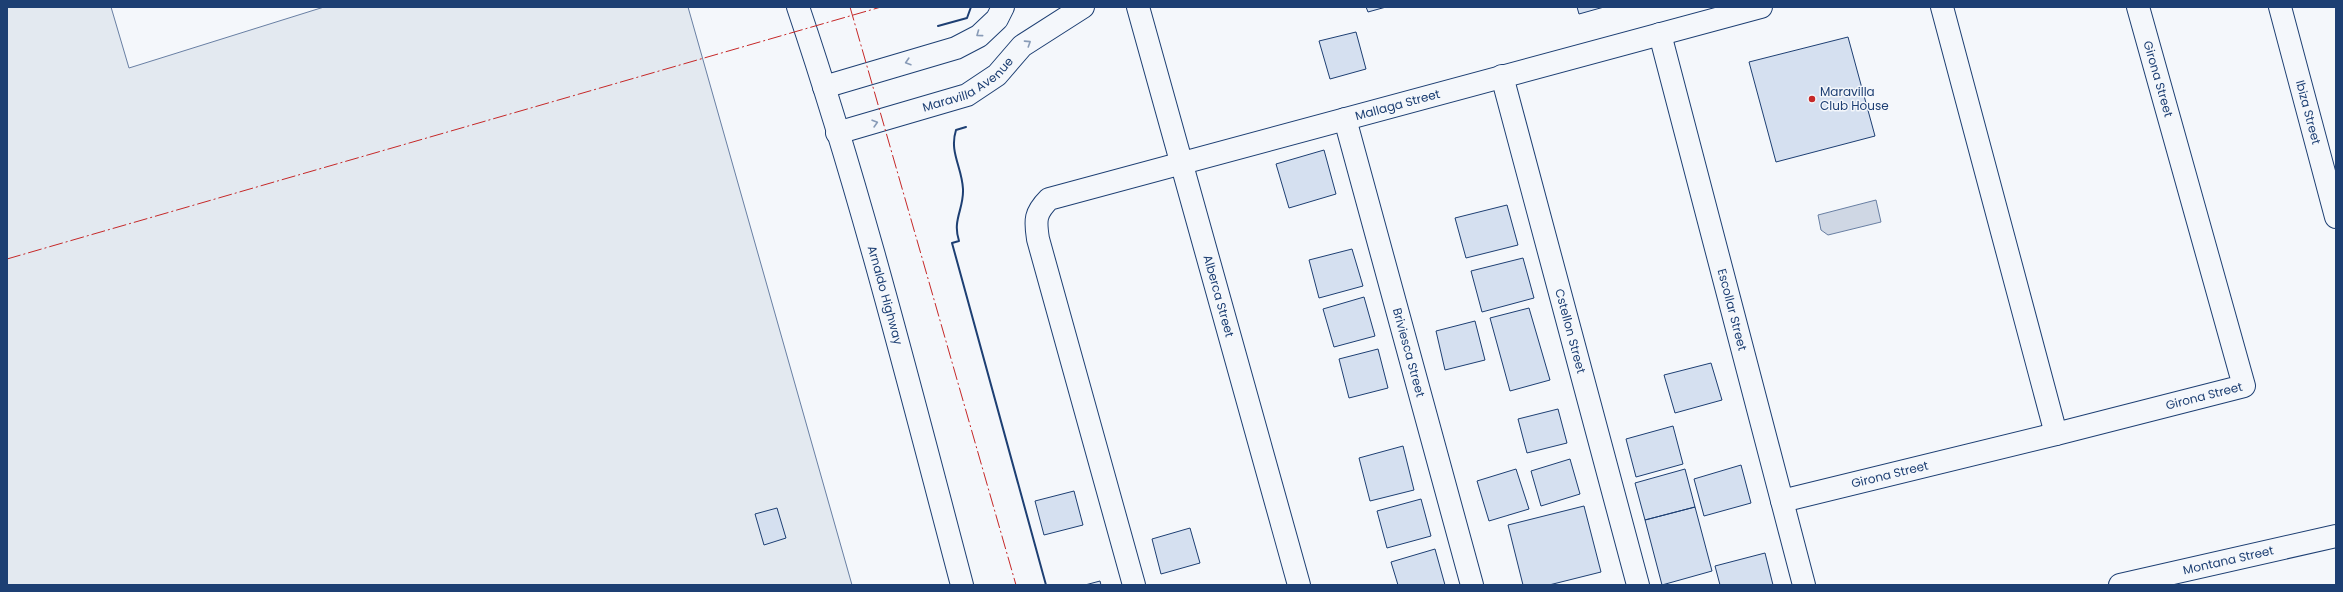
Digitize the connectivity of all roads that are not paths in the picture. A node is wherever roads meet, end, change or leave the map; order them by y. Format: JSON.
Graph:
{"nodes":[{"id":1,"x":798,"y":7,"type":"edge"},
{"id":2,"x":1003,"y":7,"type":"edge"},
{"id":3,"x":1083,"y":7,"type":"edge"},
{"id":4,"x":1138,"y":7,"type":"edge"},
{"id":5,"x":1761,"y":7,"type":"edge"},
{"id":6,"x":1942,"y":7,"type":"edge"},
{"id":7,"x":2138,"y":7,"type":"edge"},
{"id":8,"x":2280,"y":7,"type":"edge"},
{"id":9,"x":1660,"y":34,"type":"junction"},
{"id":10,"x":1502,"y":76,"type":"junction"},
{"id":11,"x":824,"y":87,"type":"junction"},
{"id":12,"x":1345,"y":119,"type":"junction"},
{"id":13,"x":837,"y":133,"type":"junction"},
{"id":14,"x":1182,"y":163,"type":"junction"},
{"id":15,"x":2336,"y":217,"type":"edge"},
{"id":16,"x":2056,"y":434,"type":"junction"},
{"id":17,"x":1782,"y":501,"type":"junction"},
{"id":18,"x":2336,"y":536,"type":"edge"},
{"id":19,"x":962,"y":585,"type":"edge"},
{"id":20,"x":1134,"y":585,"type":"edge"},
{"id":21,"x":1299,"y":585,"type":"edge"},
{"id":22,"x":1472,"y":585,"type":"edge"},
{"id":23,"x":1638,"y":585,"type":"edge"},
{"id":24,"x":1804,"y":585,"type":"edge"},
{"id":25,"x":2120,"y":585,"type":"edge"}],
"edges":[{"from":1,"to":11,"type":"street","name":"Arnaldo Highway"},
{"from":2,"to":11,"type":"street","one_way":true},
{"from":13,"to":3,"type":"street","name":"Maravilla Avenue","one_way":true},
{"from":4,"to":14,"type":"street","name":"Alberca Street"},
{"from":5,"to":9,"type":"street","name":"Mallaga Street"},
{"from":6,"to":16,"type":"street"},
{"from":7,"to":16,"type":"street","name":"Girona Street"},
{"from":8,"to":15,"type":"street","name":"Ibiza Street"},
{"from":9,"to":10,"type":"street","name":"Mallaga Street"},
{"from":9,"to":17,"type":"street","name":"Escollar Street"},
{"from":10,"to":12,"type":"street","name":"Mallaga Street"},
{"from":10,"to":23,"type":"street","name":"Cstellon Street"},
{"from":11,"to":13,"type":"street","name":"Arnaldo Highway"},
{"from":12,"to":14,"type":"street","name":"Mallaga Street"},
{"from":12,"to":22,"type":"street","name":"Briviesca Street"},
{"from":13,"to":19,"type":"street","name":"Arnaldo Highway"},
{"from":14,"to":20,"type":"street","name":"Mallaga Street"},
{"from":14,"to":21,"type":"street","name":"Alberca Street"},
{"from":16,"to":17,"type":"street","name":"Girona Street"},
{"from":17,"to":24,"type":"street","name":"Escollar Street"},
{"from":18,"to":25,"type":"street","name":"Montana Street"}]}
